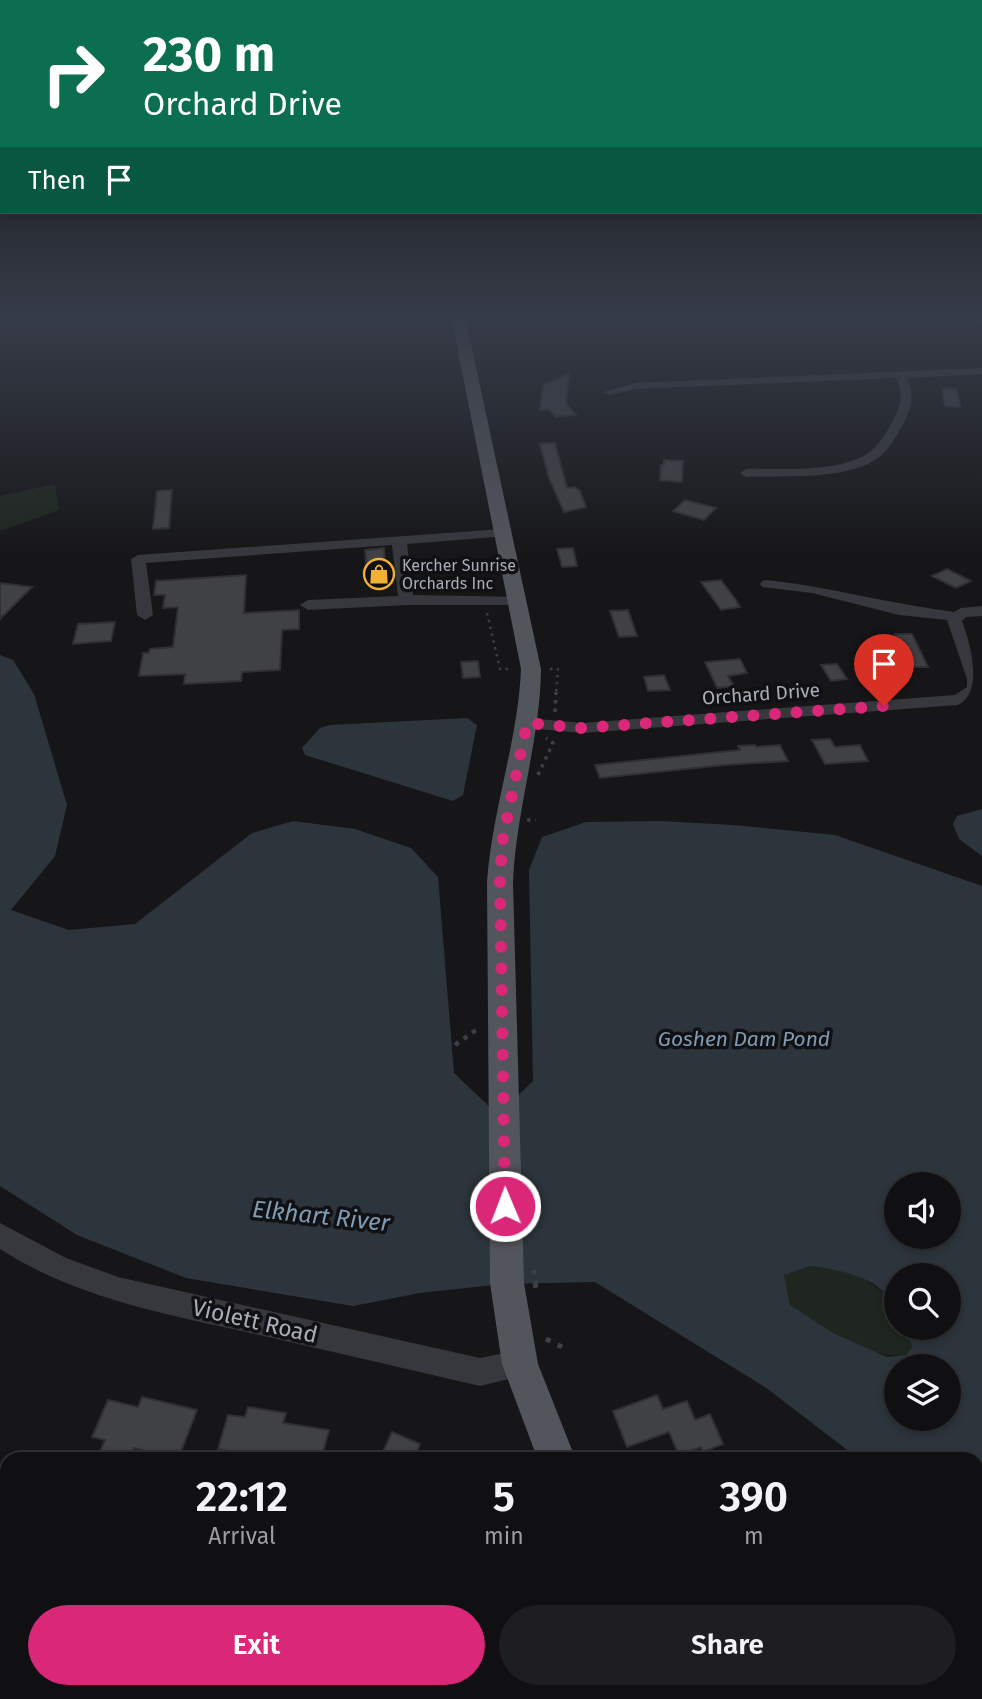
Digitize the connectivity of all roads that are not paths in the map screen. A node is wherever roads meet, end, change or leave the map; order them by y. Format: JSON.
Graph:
{"nodes":[{"id":1,"x":475,"y":400,"type":"edge"},
{"id":2,"x":908,"y":400,"type":"edge"},
{"id":3,"x":746,"y":473,"type":"dead end"},
{"id":4,"x":503,"y":533,"type":"junction"},
{"id":5,"x":399,"y":540,"type":"junction"},
{"id":6,"x":767,"y":584,"type":"dead end"},
{"id":7,"x":406,"y":600,"type":"junction"},
{"id":8,"x":518,"y":600,"type":"junction"},
{"id":9,"x":308,"y":605,"type":"dead end"},
{"id":10,"x":982,"y":611,"type":"edge"},
{"id":11,"x":145,"y":615,"type":"dead end"},
{"id":12,"x":956,"y":617,"type":"junction"},
{"id":13,"x":537,"y":730,"type":"junction"},
{"id":14,"x":0,"y":1235,"type":"edge"},
{"id":15,"x":520,"y":1364,"type":"junction"},
{"id":16,"x":554,"y":1452,"type":"edge"}],
"edges":[{"from":1,"to":4,"type":"main road"},
{"from":2,"to":3,"type":"street"},
{"from":4,"to":5,"type":"street"},
{"from":4,"to":8,"type":"main road"},
{"from":5,"to":7,"type":"street"},
{"from":5,"to":11,"type":"street"},
{"from":6,"to":12,"type":"street"},
{"from":7,"to":8,"type":"street"},
{"from":7,"to":9,"type":"street"},
{"from":8,"to":13,"type":"main road"},
{"from":10,"to":12,"type":"street"},
{"from":12,"to":13,"type":"street","name":"Orchard Drive"},
{"from":13,"to":15,"type":"main road"},
{"from":14,"to":15,"type":"street","name":"Violett Road"},
{"from":15,"to":16,"type":"main road"}]}
